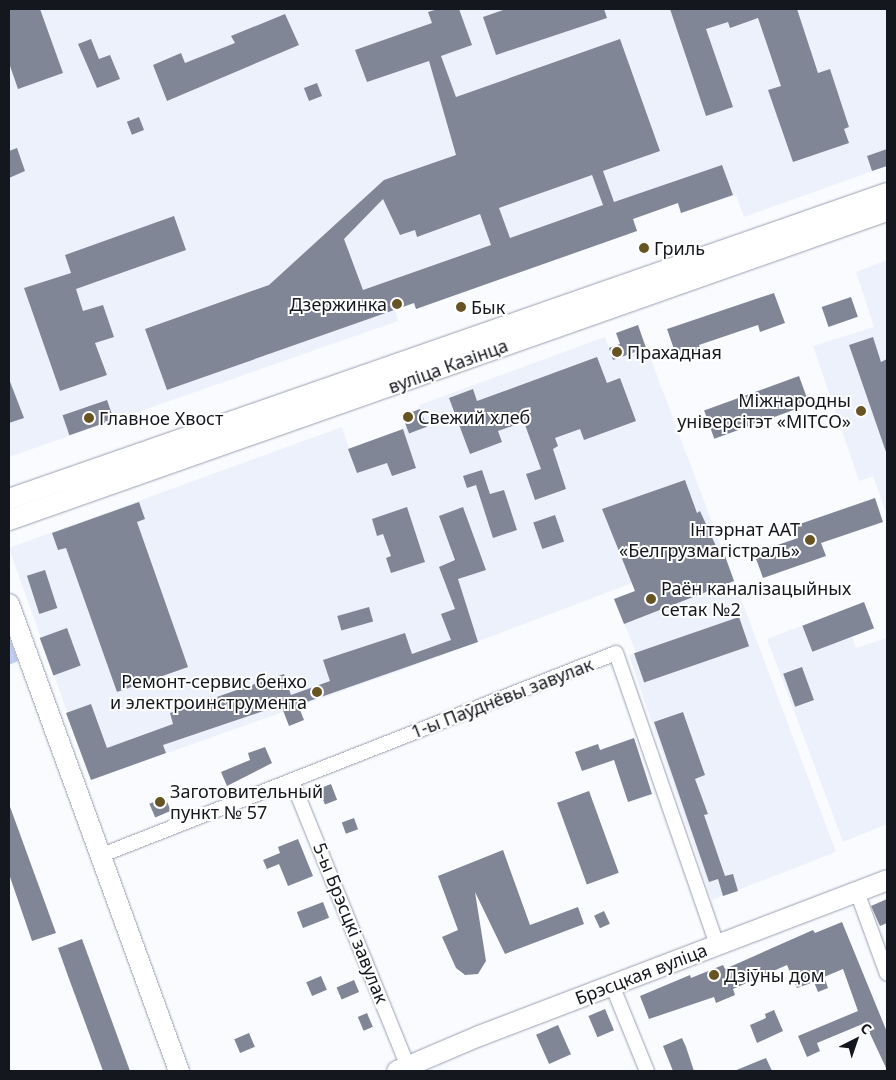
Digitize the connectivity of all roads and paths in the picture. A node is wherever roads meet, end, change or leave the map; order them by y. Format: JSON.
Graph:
{"nodes":[{"id":1,"x":887,"y":193,"type":"edge"},
{"id":2,"x":887,"y":211,"type":"edge"},
{"id":3,"x":769,"y":242,"type":"junction"},
{"id":4,"x":171,"y":454,"type":"junction"},
{"id":5,"x":9,"y":499,"type":"edge"},
{"id":6,"x":9,"y":520,"type":"edge"},
{"id":7,"x":9,"y":604,"type":"edge"},
{"id":8,"x":292,"y":781,"type":"junction"},
{"id":9,"x":102,"y":855,"type":"junction"},
{"id":10,"x":887,"y":880,"type":"edge"},
{"id":11,"x":857,"y":892,"type":"junction"},
{"id":12,"x":717,"y":944,"type":"junction"},
{"id":13,"x":887,"y":974,"type":"edge"},
{"id":14,"x":612,"y":985,"type":"junction"},
{"id":15,"x":402,"y":1069,"type":"edge"},
{"id":16,"x":179,"y":1071,"type":"edge"},
{"id":17,"x":647,"y":1071,"type":"edge"}],
"edges":[{"from":1,"to":3,"type":"main road","name":"вуліца Казінца"},
{"from":2,"to":3,"type":"main road","name":"вуліца Казінца"},
{"from":3,"to":4,"type":"main road","name":"вуліца Казінца"},
{"from":4,"to":5,"type":"main road","name":"вуліца Казінца"},
{"from":4,"to":6,"type":"main road","name":"вуліца Казінца"},
{"from":7,"to":9,"type":"main road"},
{"from":8,"to":9,"type":"street","name":"1-ы Паўднёвы завулак"},
{"from":8,"to":12,"type":"street","name":"1-ы Паўднёвы завулак"},
{"from":8,"to":15,"type":"street","name":"5-ы Брэсцкі завулак"},
{"from":9,"to":16,"type":"main road"},
{"from":10,"to":11,"type":"main road","name":"Брэсцкая вуліца"},
{"from":11,"to":12,"type":"main road","name":"Брэсцкая вуліца"},
{"from":11,"to":13,"type":"street"},
{"from":12,"to":14,"type":"main road","name":"Брэсцкая вуліца"},
{"from":14,"to":15,"type":"main road","name":"Брэсцкая вуліца"},
{"from":14,"to":17,"type":"street"}]}
